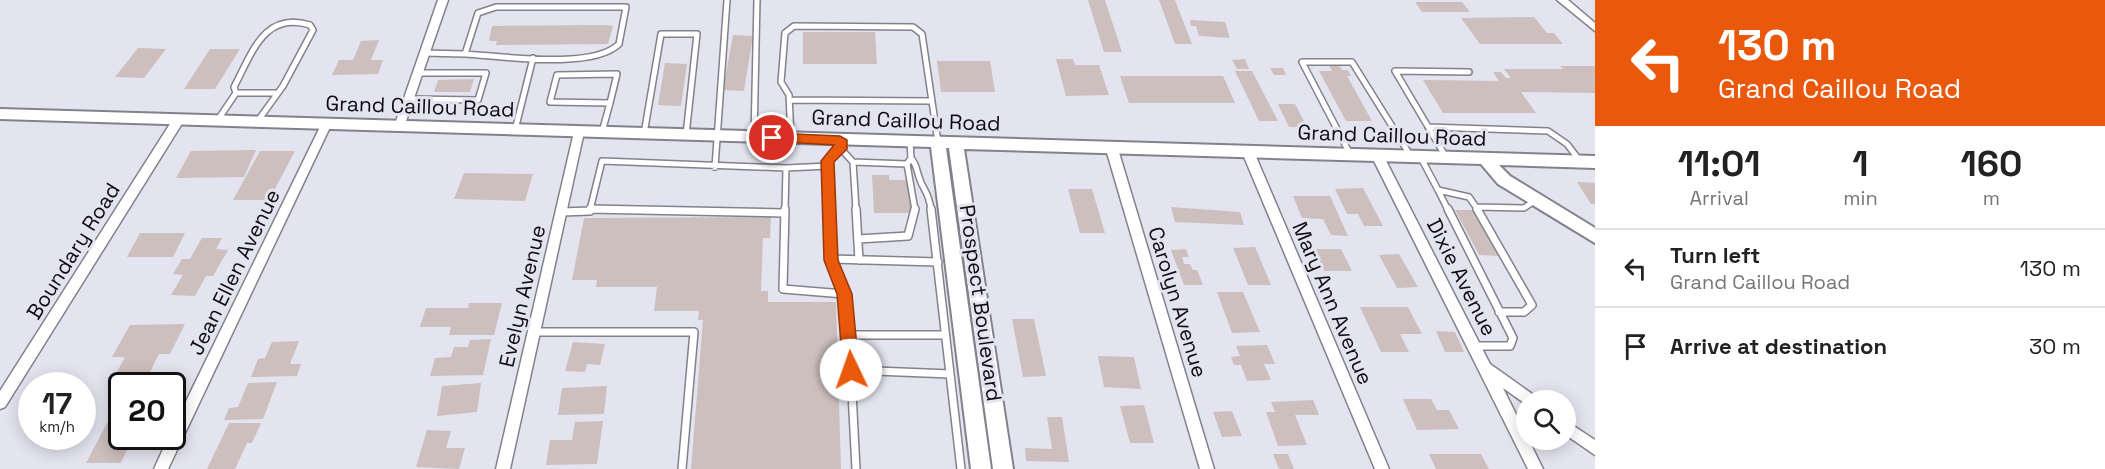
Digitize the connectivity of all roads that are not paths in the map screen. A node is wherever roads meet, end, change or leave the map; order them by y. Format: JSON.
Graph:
{"nodes":[{"id":1,"x":443,"y":0,"type":"edge"},
{"id":2,"x":727,"y":0,"type":"edge"},
{"id":3,"x":757,"y":0,"type":"edge"},
{"id":4,"x":1562,"y":0,"type":"edge"},
{"id":5,"x":1595,"y":27,"type":"edge"},
{"id":6,"x":424,"y":53,"type":"junction"},
{"id":7,"x":465,"y":54,"type":"junction"},
{"id":8,"x":533,"y":58,"type":"junction"},
{"id":9,"x":1469,"y":72,"type":"dead end"},
{"id":10,"x":418,"y":73,"type":"junction"},
{"id":11,"x":236,"y":93,"type":"junction"},
{"id":12,"x":275,"y":93,"type":"junction"},
{"id":13,"x":409,"y":99,"type":"junction"},
{"id":14,"x":790,"y":100,"type":"junction"},
{"id":15,"x":932,"y":101,"type":"junction"},
{"id":16,"x":610,"y":103,"type":"junction"},
{"id":17,"x":0,"y":114,"type":"edge"},
{"id":18,"x":178,"y":119,"type":"junction"},
{"id":19,"x":217,"y":121,"type":"junction"},
{"id":20,"x":257,"y":122,"type":"junction"},
{"id":21,"x":326,"y":125,"type":"junction"},
{"id":22,"x":399,"y":127,"type":"junction"},
{"id":23,"x":1428,"y":127,"type":"junction"},
{"id":24,"x":515,"y":130,"type":"junction"},
{"id":25,"x":579,"y":132,"type":"junction"},
{"id":26,"x":602,"y":133,"type":"junction"},
{"id":27,"x":644,"y":134,"type":"junction"},
{"id":28,"x":686,"y":135,"type":"junction"},
{"id":29,"x":716,"y":136,"type":"junction"},
{"id":30,"x":754,"y":137,"type":"junction"},
{"id":31,"x":791,"y":138,"type":"junction"},
{"id":32,"x":910,"y":142,"type":"junction"},
{"id":33,"x":947,"y":143,"type":"junction"},
{"id":34,"x":841,"y":145,"type":"junction"},
{"id":35,"x":1111,"y":146,"type":"junction"},
{"id":36,"x":1248,"y":152,"type":"junction"},
{"id":37,"x":1350,"y":154,"type":"junction"},
{"id":38,"x":1377,"y":155,"type":"junction"},
{"id":39,"x":1415,"y":156,"type":"junction"},
{"id":40,"x":1446,"y":157,"type":"junction"},
{"id":41,"x":1485,"y":159,"type":"junction"},
{"id":42,"x":909,"y":161,"type":"junction"},
{"id":43,"x":854,"y":162,"type":"junction"},
{"id":44,"x":1588,"y":162,"type":"edge"},
{"id":45,"x":714,"y":166,"type":"junction"},
{"id":46,"x":828,"y":166,"type":"junction"},
{"id":47,"x":786,"y":168,"type":"junction"},
{"id":48,"x":1438,"y":190,"type":"junction"},
{"id":49,"x":937,"y":193,"type":"junction"},
{"id":50,"x":1537,"y":200,"type":"junction"},
{"id":51,"x":1476,"y":207,"type":"junction"},
{"id":52,"x":590,"y":211,"type":"junction"},
{"id":53,"x":561,"y":212,"type":"junction"},
{"id":54,"x":784,"y":213,"type":"junction"},
{"id":55,"x":1595,"y":236,"type":"edge"},
{"id":56,"x":858,"y":239,"type":"junction"},
{"id":57,"x":831,"y":260,"type":"junction"},
{"id":58,"x":859,"y":260,"type":"junction"},
{"id":59,"x":938,"y":262,"type":"junction"},
{"id":60,"x":948,"y":292,"type":"junction"},
{"id":61,"x":844,"y":294,"type":"junction"},
{"id":62,"x":1499,"y":312,"type":"junction"},
{"id":63,"x":534,"y":332,"type":"junction"},
{"id":64,"x":849,"y":335,"type":"junction"},
{"id":65,"x":944,"y":335,"type":"junction"},
{"id":66,"x":1474,"y":346,"type":"junction"},
{"id":67,"x":1485,"y":368,"type":"junction"},
{"id":68,"x":851,"y":370,"type":"junction"},
{"id":69,"x":950,"y":374,"type":"junction"},
{"id":70,"x":1516,"y":390,"type":"edge"},
{"id":71,"x":0,"y":403,"type":"edge"},
{"id":72,"x":1576,"y":434,"type":"edge"},
{"id":73,"x":1595,"y":448,"type":"edge"},
{"id":74,"x":960,"y":457,"type":"junction"},
{"id":75,"x":980,"y":463,"type":"edge"},
{"id":76,"x":161,"y":469,"type":"edge"},
{"id":77,"x":503,"y":469,"type":"edge"},
{"id":78,"x":682,"y":469,"type":"edge"},
{"id":79,"x":856,"y":469,"type":"edge"},
{"id":80,"x":961,"y":469,"type":"edge"},
{"id":81,"x":1003,"y":469,"type":"edge"},
{"id":82,"x":1207,"y":469,"type":"edge"},
{"id":83,"x":1382,"y":469,"type":"edge"},
{"id":84,"x":1536,"y":469,"type":"edge"}],
"edges":[{"from":1,"to":6,"type":"street"},
{"from":2,"to":29,"type":"lane"},
{"from":3,"to":30,"type":"lane"},
{"from":4,"to":5,"type":"street"},
{"from":6,"to":7,"type":"lane"},
{"from":6,"to":10,"type":"street"},
{"from":7,"to":8,"type":"lane"},
{"from":7,"to":8,"type":"lane"},
{"from":8,"to":24,"type":"lane"},
{"from":9,"to":23,"type":"lane"},
{"from":10,"to":13,"type":"street"},
{"from":10,"to":13,"type":"lane"},
{"from":11,"to":12,"type":"lane"},
{"from":11,"to":12,"type":"lane"},
{"from":11,"to":19,"type":"lane"},
{"from":12,"to":20,"type":"lane"},
{"from":13,"to":22,"type":"street"},
{"from":14,"to":15,"type":"lane"},
{"from":14,"to":15,"type":"lane"},
{"from":14,"to":31,"type":"lane"},
{"from":15,"to":33,"type":"lane"},
{"from":16,"to":16,"type":"lane"},
{"from":16,"to":26,"type":"lane"},
{"from":17,"to":18,"type":"main road","name":"Grand Caillou Road"},
{"from":18,"to":19,"type":"main road","name":"Grand Caillou Road"},
{"from":18,"to":71,"type":"street","name":"Boundary Road"},
{"from":19,"to":20,"type":"main road","name":"Grand Caillou Road"},
{"from":20,"to":21,"type":"main road","name":"Grand Caillou Road"},
{"from":21,"to":22,"type":"main road","name":"Grand Caillou Road"},
{"from":21,"to":76,"type":"street","name":"Jean Ellen Avenue"},
{"from":22,"to":24,"type":"main road","name":"Grand Caillou Road"},
{"from":23,"to":40,"type":"lane"},
{"from":23,"to":44,"type":"lane"},
{"from":24,"to":25,"type":"main road","name":"Grand Caillou Road"},
{"from":25,"to":26,"type":"main road","name":"Grand Caillou Road"},
{"from":25,"to":53,"type":"street","name":"Evelyn Avenue"},
{"from":26,"to":27,"type":"main road","name":"Grand Caillou Road"},
{"from":27,"to":28,"type":"main road","name":"Grand Caillou Road"},
{"from":27,"to":28,"type":"lane"},
{"from":28,"to":29,"type":"main road","name":"Grand Caillou Road"},
{"from":29,"to":30,"type":"main road","name":"Grand Caillou Road"},
{"from":29,"to":45,"type":"lane"},
{"from":30,"to":31,"type":"main road","name":"Grand Caillou Road"},
{"from":31,"to":34,"type":"main road","name":"Grand Caillou Road"},
{"from":32,"to":33,"type":"main road","name":"Grand Caillou Road"},
{"from":32,"to":34,"type":"main road","name":"Grand Caillou Road"},
{"from":32,"to":42,"type":"lane"},
{"from":33,"to":35,"type":"main road","name":"Grand Caillou Road"},
{"from":33,"to":49,"type":"main road","name":"Prospect Boulevard"},
{"from":33,"to":81,"type":"main road","name":"Prospect Boulevard"},
{"from":34,"to":43,"type":"lane"},
{"from":34,"to":46,"type":"lane"},
{"from":35,"to":36,"type":"main road","name":"Grand Caillou Road"},
{"from":35,"to":82,"type":"street","name":"Carolyn Avenue"},
{"from":36,"to":37,"type":"main road","name":"Grand Caillou Road"},
{"from":36,"to":83,"type":"street","name":"Mary Ann Avenue"},
{"from":37,"to":38,"type":"main road","name":"Grand Caillou Road"},
{"from":37,"to":39,"type":"lane"},
{"from":38,"to":39,"type":"main road","name":"Grand Caillou Road"},
{"from":38,"to":66,"type":"street","name":"Dixie Avenue"},
{"from":39,"to":40,"type":"main road","name":"Grand Caillou Road"},
{"from":39,"to":48,"type":"lane"},
{"from":40,"to":41,"type":"main road","name":"Grand Caillou Road"},
{"from":41,"to":44,"type":"main road","name":"Grand Caillou Road"},
{"from":41,"to":50,"type":"main road"},
{"from":42,"to":43,"type":"lane"},
{"from":42,"to":49,"type":"lane"},
{"from":42,"to":56,"type":"lane"},
{"from":43,"to":56,"type":"lane"},
{"from":45,"to":47,"type":"lane"},
{"from":45,"to":52,"type":"lane"},
{"from":46,"to":47,"type":"lane"},
{"from":46,"to":57,"type":"lane"},
{"from":47,"to":54,"type":"lane"},
{"from":48,"to":51,"type":"lane"},
{"from":48,"to":62,"type":"lane"},
{"from":49,"to":59,"type":"lane"},
{"from":49,"to":60,"type":"main road","name":"Prospect Boulevard"},
{"from":50,"to":51,"type":"lane"},
{"from":50,"to":55,"type":"main road"},
{"from":51,"to":62,"type":"lane"},
{"from":52,"to":53,"type":"lane"},
{"from":52,"to":54,"type":"lane"},
{"from":53,"to":63,"type":"street","name":"Evelyn Avenue"},
{"from":54,"to":61,"type":"lane"},
{"from":56,"to":58,"type":"lane"},
{"from":57,"to":58,"type":"lane"},
{"from":57,"to":61,"type":"lane"},
{"from":58,"to":59,"type":"lane"},
{"from":59,"to":60,"type":"lane"},
{"from":60,"to":65,"type":"lane"},
{"from":60,"to":75,"type":"main road","name":"Prospect Boulevard"},
{"from":61,"to":64,"type":"lane"},
{"from":62,"to":66,"type":"lane"},
{"from":63,"to":77,"type":"street","name":"Evelyn Avenue"},
{"from":63,"to":78,"type":"lane"},
{"from":64,"to":65,"type":"lane"},
{"from":64,"to":68,"type":"lane"},
{"from":65,"to":69,"type":"lane"},
{"from":66,"to":67,"type":"street","name":"Dixie Avenue"},
{"from":67,"to":70,"type":"street","name":"Dixie Avenue"},
{"from":67,"to":84,"type":"street"},
{"from":68,"to":69,"type":"lane"},
{"from":68,"to":79,"type":"lane"},
{"from":69,"to":74,"type":"lane"},
{"from":72,"to":73,"type":"street"},
{"from":74,"to":75,"type":"lane"},
{"from":74,"to":80,"type":"lane"}]}
